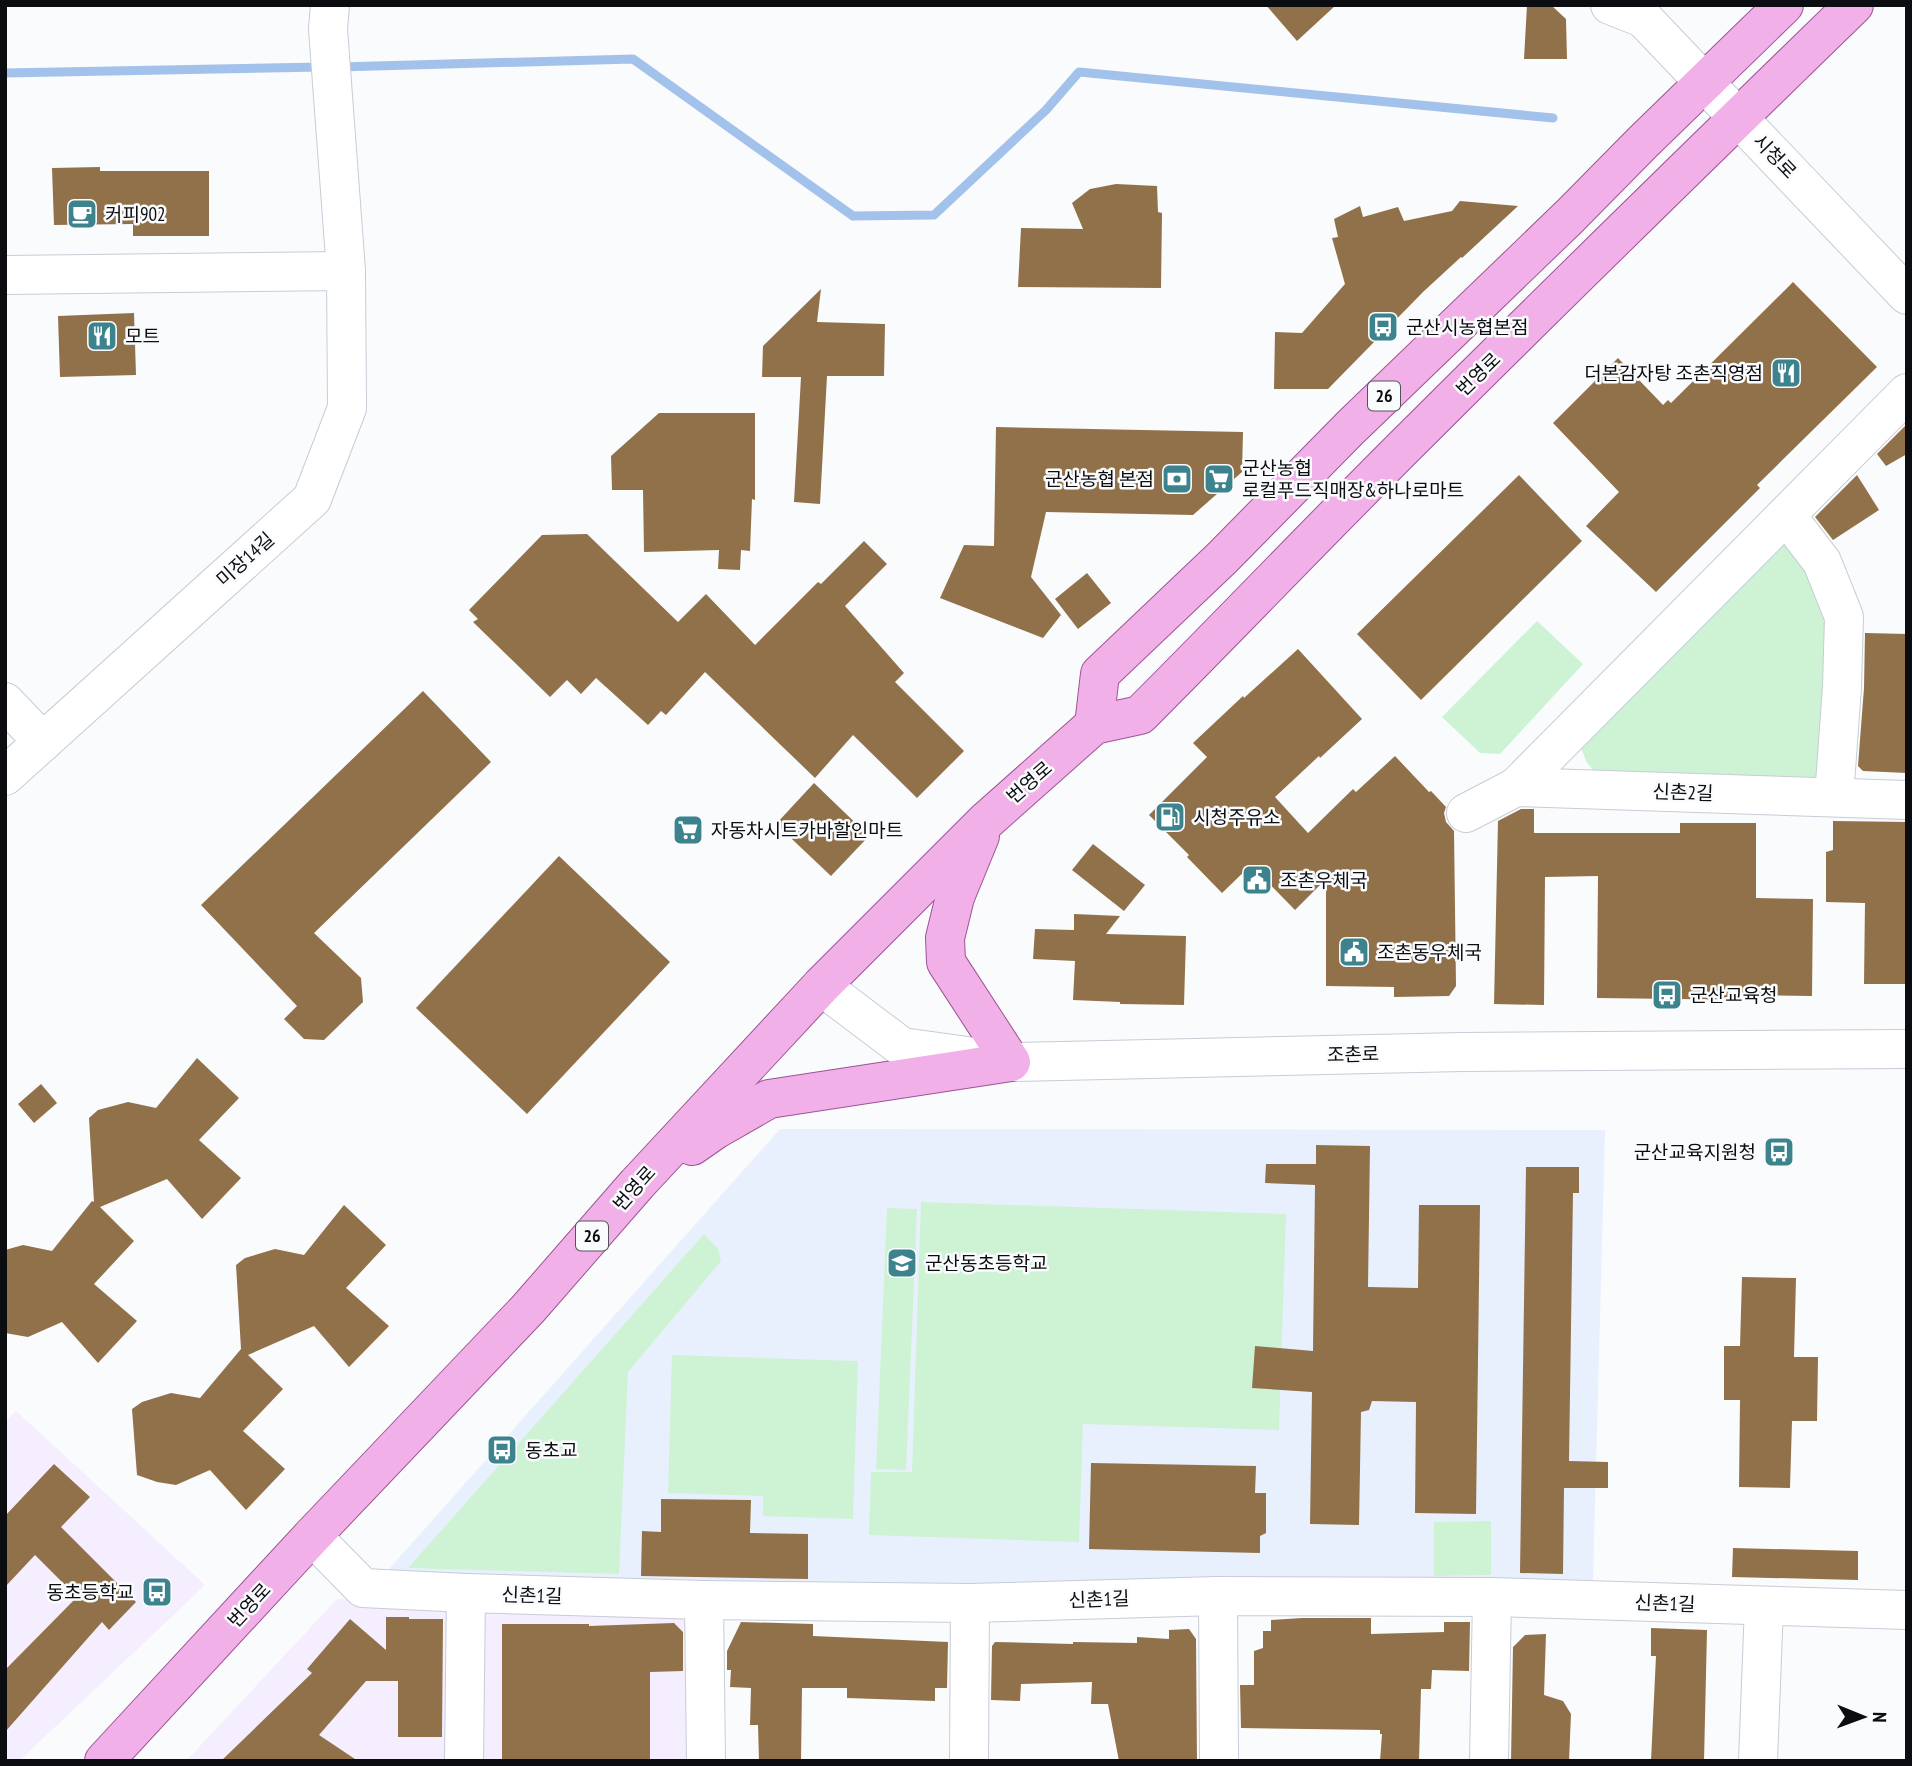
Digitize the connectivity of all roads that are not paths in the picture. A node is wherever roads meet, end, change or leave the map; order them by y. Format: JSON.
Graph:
{"nodes":[{"id":1,"x":1784,"y":5,"type":"edge"},
{"id":2,"x":1854,"y":5,"type":"edge"},
{"id":3,"x":1630,"y":9,"type":"edge"},
{"id":4,"x":329,"y":17,"type":"edge"},
{"id":5,"x":1704,"y":82,"type":"junction"},
{"id":6,"x":1738,"y":118,"type":"junction"},
{"id":7,"x":346,"y":271,"type":"junction"},
{"id":8,"x":5,"y":275,"type":"edge"},
{"id":9,"x":1907,"y":295,"type":"edge"},
{"id":10,"x":1907,"y":393,"type":"edge"},
{"id":11,"x":1786,"y":515,"type":"junction"},
{"id":12,"x":5,"y":702,"type":"edge"},
{"id":13,"x":1094,"y":725,"type":"junction"},
{"id":14,"x":43,"y":741,"type":"junction"},
{"id":15,"x":5,"y":776,"type":"edge"},
{"id":16,"x":1516,"y":787,"type":"junction"},
{"id":17,"x":1834,"y":797,"type":"junction"},
{"id":18,"x":1907,"y":800,"type":"edge"},
{"id":19,"x":1466,"y":814,"type":"dead end"},
{"id":20,"x":986,"y":821,"type":"junction"},
{"id":21,"x":821,"y":986,"type":"junction"},
{"id":22,"x":1907,"y":1049,"type":"edge"},
{"id":23,"x":1011,"y":1062,"type":"junction"},
{"id":24,"x":637,"y":1184,"type":"junction"},
{"id":25,"x":312,"y":1536,"type":"junction"},
{"id":26,"x":466,"y":1593,"type":"junction"},
{"id":27,"x":1218,"y":1596,"type":"junction"},
{"id":28,"x":1492,"y":1597,"type":"junction"},
{"id":29,"x":704,"y":1600,"type":"junction"},
{"id":30,"x":971,"y":1603,"type":"junction"},
{"id":31,"x":1764,"y":1606,"type":"junction"},
{"id":32,"x":1907,"y":1610,"type":"edge"},
{"id":33,"x":104,"y":1761,"type":"edge"},
{"id":34,"x":464,"y":1761,"type":"edge"},
{"id":35,"x":706,"y":1761,"type":"edge"},
{"id":36,"x":969,"y":1761,"type":"edge"},
{"id":37,"x":1219,"y":1761,"type":"edge"},
{"id":38,"x":1489,"y":1761,"type":"edge"},
{"id":39,"x":1758,"y":1761,"type":"edge"}],
"edges":[{"from":1,"to":5,"type":"main road","number":"26"},
{"from":2,"to":6,"type":"main road","name":"번영로","number":"26"},
{"from":3,"to":5,"type":"street","name":"시청로"},
{"from":4,"to":7,"type":"street","name":"미장14길"},
{"from":5,"to":6,"type":"street","name":"시청로"},
{"from":5,"to":13,"type":"main road","number":"26"},
{"from":6,"to":9,"type":"street","name":"시청로"},
{"from":6,"to":13,"type":"main road","name":"번영로","number":"26"},
{"from":7,"to":8,"type":"street"},
{"from":7,"to":14,"type":"street","name":"미장14길"},
{"from":10,"to":11,"type":"street"},
{"from":11,"to":16,"type":"street"},
{"from":11,"to":17,"type":"street"},
{"from":12,"to":14,"type":"street"},
{"from":13,"to":20,"type":"main road","name":"번영로","number":"26"},
{"from":14,"to":15,"type":"street","name":"미장14길"},
{"from":16,"to":17,"type":"street","name":"신촌2길"},
{"from":16,"to":19,"type":"street"},
{"from":17,"to":18,"type":"street","name":"신촌2길"},
{"from":20,"to":21,"type":"main road","name":"번영로","number":"26"},
{"from":20,"to":23,"type":"main road"},
{"from":21,"to":23,"type":"street","name":"조촌로"},
{"from":21,"to":24,"type":"main road","name":"번영로","number":"26"},
{"from":22,"to":23,"type":"street","name":"조촌로"},
{"from":23,"to":24,"type":"main road"},
{"from":24,"to":25,"type":"main road","name":"번영로","number":"26"},
{"from":25,"to":26,"type":"street","name":"신촌1길"},
{"from":25,"to":33,"type":"main road","name":"번영로","number":"26"},
{"from":26,"to":29,"type":"street","name":"신촌1길"},
{"from":26,"to":34,"type":"street"},
{"from":27,"to":28,"type":"street","name":"신촌1길"},
{"from":27,"to":30,"type":"street","name":"신촌1길"},
{"from":27,"to":37,"type":"street"},
{"from":28,"to":31,"type":"street","name":"신촌1길"},
{"from":28,"to":38,"type":"street"},
{"from":29,"to":30,"type":"street","name":"신촌1길"},
{"from":29,"to":35,"type":"street"},
{"from":30,"to":36,"type":"street"},
{"from":31,"to":32,"type":"street","name":"신촌1길"},
{"from":31,"to":39,"type":"street"}]}
